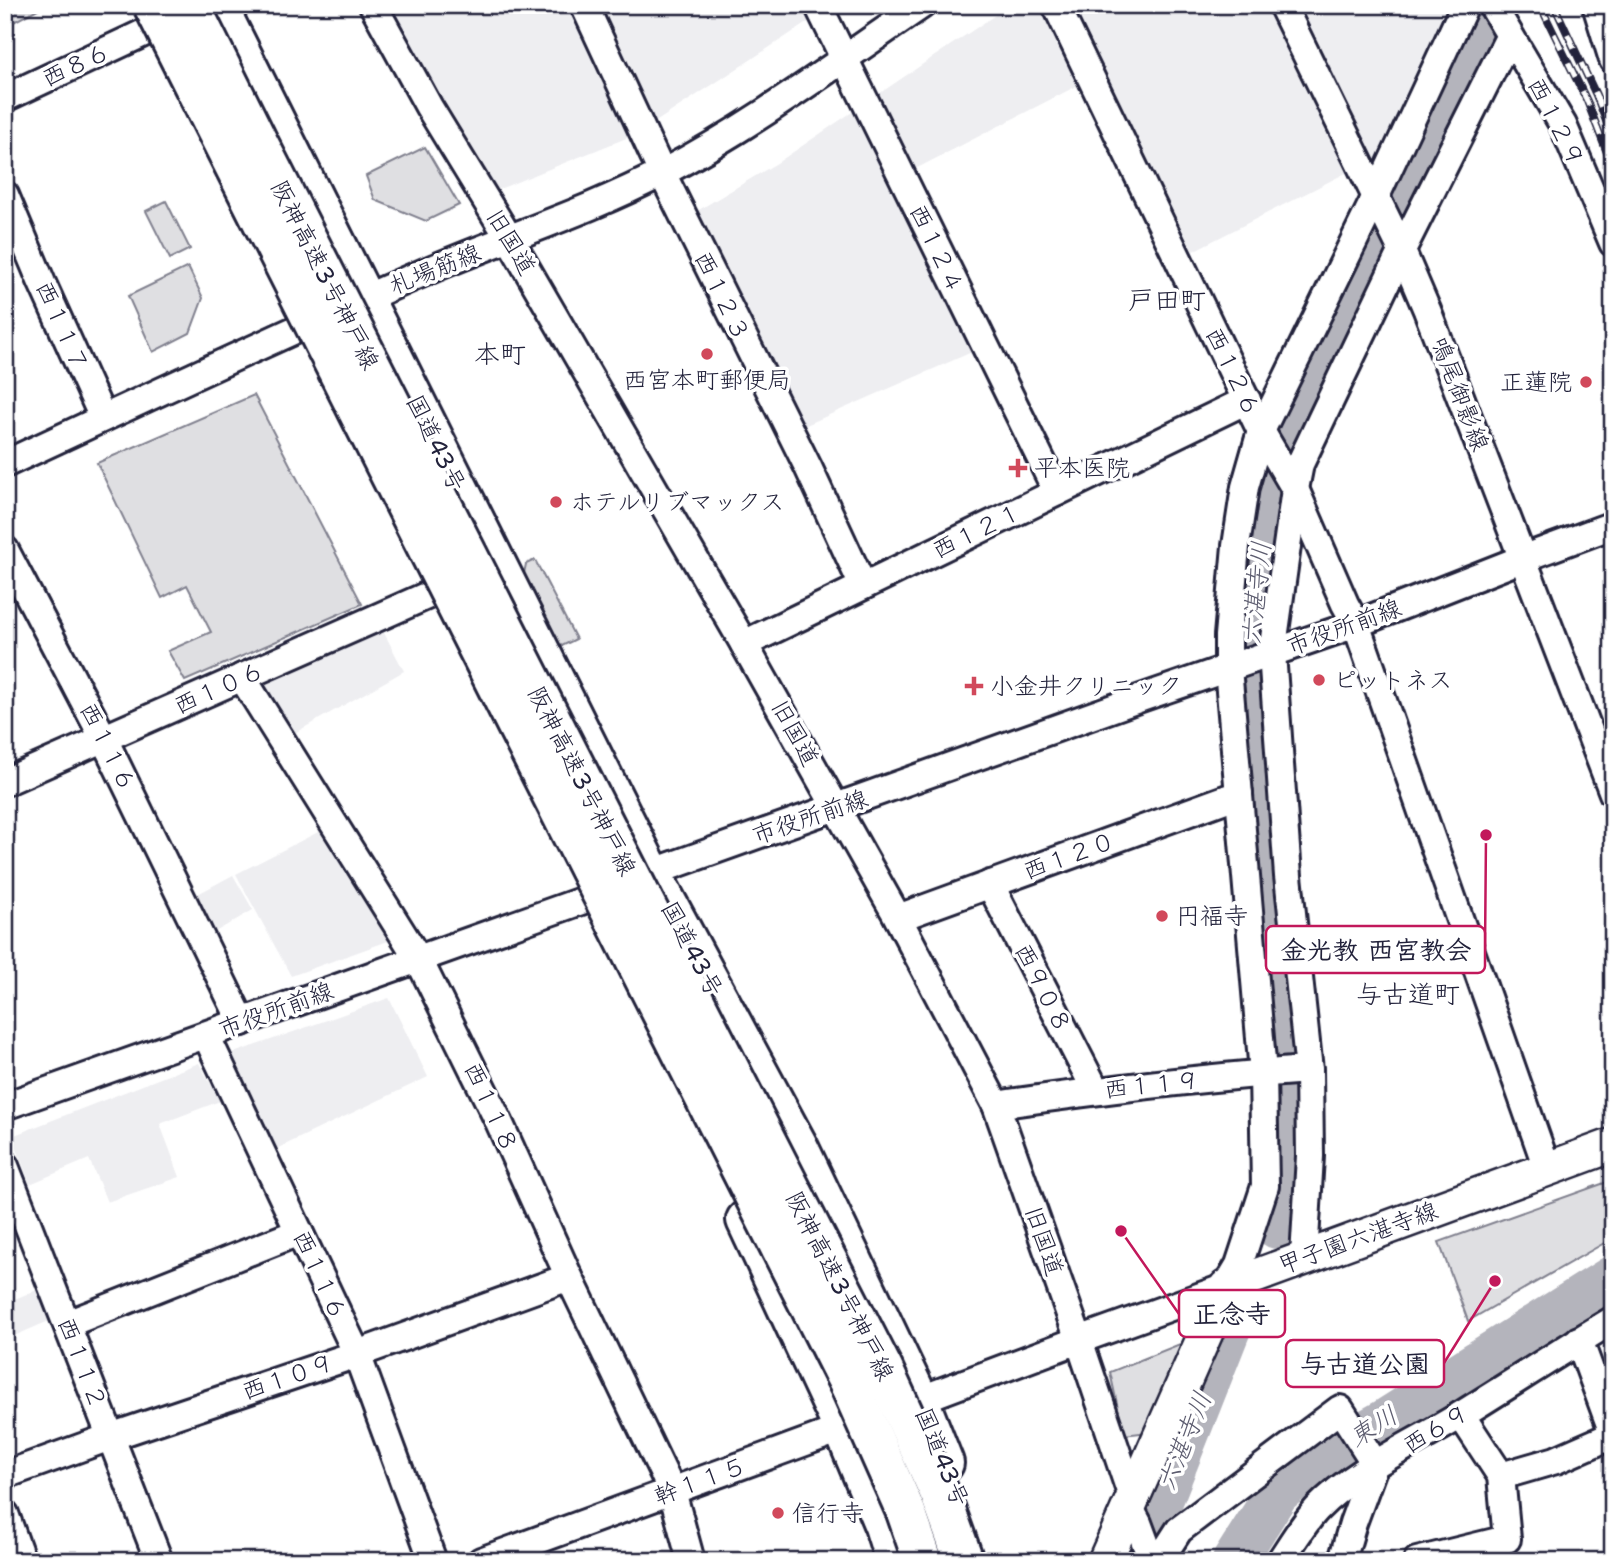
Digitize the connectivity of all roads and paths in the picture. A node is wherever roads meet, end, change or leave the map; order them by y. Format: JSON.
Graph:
{"nodes":[{"id":1,"x":190,"y":5,"type":"edge"},
{"id":2,"x":217,"y":5,"type":"edge"},
{"id":3,"x":373,"y":5,"type":"edge"},
{"id":4,"x":584,"y":5,"type":"edge"},
{"id":5,"x":817,"y":5,"type":"edge"},
{"id":6,"x":922,"y":5,"type":"edge"},
{"id":7,"x":1056,"y":5,"type":"edge"},
{"id":8,"x":1282,"y":5,"type":"edge"},
{"id":9,"x":1465,"y":5,"type":"edge"},
{"id":10,"x":145,"y":14,"type":"edge"},
{"id":11,"x":1604,"y":18,"type":"edge"},
{"id":12,"x":1501,"y":21,"type":"edge"},
{"id":13,"x":843,"y":59,"type":"junction"},
{"id":14,"x":1613,"y":60,"type":"edge"},
{"id":15,"x":5,"y":98,"type":"edge"},
{"id":16,"x":662,"y":173,"type":"junction"},
{"id":17,"x":5,"y":195,"type":"edge"},
{"id":18,"x":1377,"y":200,"type":"junction"},
{"id":19,"x":509,"y":239,"type":"junction"},
{"id":20,"x":1613,"y":243,"type":"edge"},
{"id":21,"x":1400,"y":246,"type":"junction"},
{"id":22,"x":364,"y":299,"type":"junction"},
{"id":23,"x":301,"y":328,"type":"junction"},
{"id":24,"x":1247,"y":400,"type":"junction"},
{"id":25,"x":103,"y":418,"type":"junction"},
{"id":26,"x":1264,"y":437,"type":"junction"},
{"id":27,"x":5,"y":464,"type":"edge"},
{"id":28,"x":1292,"y":484,"type":"junction"},
{"id":29,"x":1057,"y":492,"type":"junction"},
{"id":30,"x":1613,"y":525,"type":"edge"},
{"id":31,"x":5,"y":550,"type":"edge"},
{"id":32,"x":1524,"y":558,"type":"junction"},
{"id":33,"x":863,"y":586,"type":"junction"},
{"id":34,"x":433,"y":593,"type":"junction"},
{"id":35,"x":1356,"y":624,"type":"junction"},
{"id":36,"x":744,"y":643,"type":"junction"},
{"id":37,"x":1268,"y":654,"type":"junction"},
{"id":38,"x":1231,"y":668,"type":"junction"},
{"id":39,"x":242,"y":677,"type":"junction"},
{"id":40,"x":104,"y":739,"type":"junction"},
{"id":41,"x":5,"y":782,"type":"edge"},
{"id":42,"x":1613,"y":793,"type":"edge"},
{"id":43,"x":1239,"y":794,"type":"junction"},
{"id":44,"x":837,"y":808,"type":"junction"},
{"id":45,"x":651,"y":873,"type":"junction"},
{"id":46,"x":990,"y":884,"type":"junction"},
{"id":47,"x":584,"y":900,"type":"junction"},
{"id":48,"x":898,"y":918,"type":"junction"},
{"id":49,"x":419,"y":960,"type":"junction"},
{"id":50,"x":242,"y":1021,"type":"junction"},
{"id":51,"x":206,"y":1035,"type":"junction"},
{"id":52,"x":1305,"y":1070,"type":"junction"},
{"id":53,"x":1268,"y":1073,"type":"junction"},
{"id":54,"x":1096,"y":1091,"type":"junction"},
{"id":55,"x":996,"y":1105,"type":"junction"},
{"id":56,"x":5,"y":1106,"type":"edge"},
{"id":57,"x":1613,"y":1145,"type":"edge"},
{"id":58,"x":5,"y":1166,"type":"edge"},
{"id":59,"x":1546,"y":1168,"type":"junction"},
{"id":60,"x":299,"y":1232,"type":"junction"},
{"id":61,"x":1304,"y":1257,"type":"junction"},
{"id":62,"x":569,"y":1277,"type":"junction"},
{"id":63,"x":1226,"y":1287,"type":"junction"},
{"id":64,"x":1613,"y":1320,"type":"edge"},
{"id":65,"x":67,"y":1324,"type":"junction"},
{"id":66,"x":1079,"y":1340,"type":"junction"},
{"id":67,"x":1579,"y":1340,"type":"junction"},
{"id":68,"x":357,"y":1354,"type":"junction"},
{"id":69,"x":919,"y":1400,"type":"junction"},
{"id":70,"x":1461,"y":1415,"type":"junction"},
{"id":71,"x":844,"y":1428,"type":"junction"},
{"id":72,"x":1613,"y":1434,"type":"edge"},
{"id":73,"x":110,"y":1437,"type":"junction"},
{"id":74,"x":1372,"y":1461,"type":"junction"},
{"id":75,"x":5,"y":1475,"type":"edge"},
{"id":76,"x":1501,"y":1476,"type":"junction"},
{"id":77,"x":672,"y":1491,"type":"junction"},
{"id":78,"x":1133,"y":1511,"type":"junction"},
{"id":79,"x":5,"y":1514,"type":"edge"},
{"id":80,"x":1445,"y":1557,"type":"edge"},
{"id":81,"x":1154,"y":1559,"type":"edge"},
{"id":82,"x":22,"y":1561,"type":"edge"},
{"id":83,"x":159,"y":1561,"type":"edge"},
{"id":84,"x":433,"y":1561,"type":"edge"},
{"id":85,"x":481,"y":1561,"type":"edge"},
{"id":86,"x":691,"y":1561,"type":"edge"},
{"id":87,"x":895,"y":1561,"type":"edge"},
{"id":88,"x":923,"y":1561,"type":"edge"},
{"id":89,"x":964,"y":1561,"type":"edge"},
{"id":90,"x":982,"y":1561,"type":"edge"},
{"id":91,"x":1105,"y":1561,"type":"edge"},
{"id":92,"x":1280,"y":1561,"type":"edge"},
{"id":93,"x":1342,"y":1561,"type":"edge"},
{"id":94,"x":1417,"y":1561,"type":"edge"}],
"edges":[{"from":1,"to":89,"type":"highway","name":"阪神高速3号神戸線","bridge":true},
{"from":2,"to":22,"type":"highway","name":"国道43号"},
{"from":3,"to":19,"type":"street","name":"旧国道"},
{"from":4,"to":16,"type":"street","name":"西１２３"},
{"from":5,"to":13,"type":"street","name":"西１２４"},
{"from":6,"to":13,"type":"street","name":"札場筋線"},
{"from":7,"to":24,"type":"street","name":"西１２６"},
{"from":8,"to":18,"type":"street","name":"鳴尾御影線"},
{"from":9,"to":18,"type":"street"},
{"from":10,"to":15,"type":"street","name":"西８６"},
{"from":10,"to":23,"type":"highway"},
{"from":10,"to":88,"type":"highway","name":"阪神高速3号神戸線","bridge":true},
{"from":11,"to":14,"type":"street"},
{"from":12,"to":20,"type":"street","name":"西１２９"},
{"from":12,"to":21,"type":"street"},
{"from":13,"to":16,"type":"street","name":"札場筋線"},
{"from":13,"to":29,"type":"street","name":"西１２４"},
{"from":16,"to":19,"type":"street","name":"札場筋線"},
{"from":16,"to":33,"type":"street","name":"西１２３"},
{"from":17,"to":25,"type":"street","name":"西１１７"},
{"from":18,"to":21,"type":"street","name":"鳴尾御影線"},
{"from":18,"to":26,"type":"street"},
{"from":19,"to":22,"type":"street","name":"札場筋線"},
{"from":19,"to":36,"type":"street","name":"旧国道"},
{"from":21,"to":28,"type":"street"},
{"from":21,"to":32,"type":"street","name":"鳴尾御影線"},
{"from":22,"to":23,"type":"street","name":"札場筋線"},
{"from":22,"to":45,"type":"highway","name":"国道43号"},
{"from":23,"to":25,"type":"street","name":"札場筋線"},
{"from":23,"to":34,"type":"highway"},
{"from":24,"to":26,"type":"street","name":"西１２６"},
{"from":24,"to":29,"type":"street","name":"西１２１"},
{"from":25,"to":27,"type":"street","name":"札場筋線"},
{"from":26,"to":28,"type":"street","name":"西１２６"},
{"from":26,"to":38,"type":"street"},
{"from":28,"to":35,"type":"street","name":"西１２６"},
{"from":28,"to":37,"type":"street"},
{"from":29,"to":33,"type":"street","name":"西１２１"},
{"from":30,"to":32,"type":"street","name":"市役所前線"},
{"from":31,"to":40,"type":"street","name":"西１１６"},
{"from":32,"to":35,"type":"street","name":"市役所前線"},
{"from":32,"to":42,"type":"street","name":"鳴尾御影線"},
{"from":33,"to":36,"type":"street","name":"西１２１"},
{"from":34,"to":39,"type":"street","name":"西１０６"},
{"from":34,"to":47,"type":"highway"},
{"from":35,"to":37,"type":"street","name":"市役所前線"},
{"from":35,"to":59,"type":"street","name":"西１２６"},
{"from":36,"to":44,"type":"street","name":"旧国道"},
{"from":37,"to":38,"type":"street","name":"市役所前線"},
{"from":37,"to":52,"type":"street"},
{"from":38,"to":43,"type":"street"},
{"from":38,"to":44,"type":"street","name":"市役所前線"},
{"from":39,"to":40,"type":"street","name":"西１０６"},
{"from":39,"to":49,"type":"street","name":"西１１８"},
{"from":40,"to":41,"type":"street","name":"西１０６"},
{"from":40,"to":50,"type":"street","name":"西１１６"},
{"from":43,"to":46,"type":"street","name":"西１２０"},
{"from":43,"to":53,"type":"street"},
{"from":44,"to":45,"type":"street","name":"市役所前線"},
{"from":44,"to":48,"type":"street","name":"旧国道"},
{"from":45,"to":47,"type":"street","name":"市役所前線"},
{"from":45,"to":69,"type":"highway","name":"国道43号"},
{"from":46,"to":48,"type":"street","name":"西１２０"},
{"from":46,"to":54,"type":"street","name":"西９０８"},
{"from":47,"to":49,"type":"street","name":"市役所前線"},
{"from":47,"to":71,"type":"highway"},
{"from":48,"to":55,"type":"street","name":"旧国道"},
{"from":49,"to":50,"type":"street","name":"市役所前線"},
{"from":49,"to":62,"type":"street","name":"西１１８"},
{"from":50,"to":51,"type":"street","name":"市役所前線"},
{"from":51,"to":56,"type":"street","name":"市役所前線"},
{"from":51,"to":60,"type":"street","name":"西１１６"},
{"from":52,"to":53,"type":"street","name":"西１１９"},
{"from":52,"to":61,"type":"street"},
{"from":53,"to":54,"type":"street","name":"西１１９"},
{"from":53,"to":63,"type":"street"},
{"from":54,"to":55,"type":"street","name":"西１１９"},
{"from":55,"to":66,"type":"street","name":"旧国道"},
{"from":57,"to":59,"type":"main road","name":"甲子園六湛寺線"},
{"from":58,"to":65,"type":"street","name":"西１１２"},
{"from":59,"to":61,"type":"main road","name":"甲子園六湛寺線"},
{"from":60,"to":65,"type":"street"},
{"from":60,"to":68,"type":"street","name":"西１１６"},
{"from":61,"to":63,"type":"main road","name":"甲子園六湛寺線"},
{"from":62,"to":68,"type":"street","name":"西１０９"},
{"from":62,"to":77,"type":"street","name":"西１１８"},
{"from":63,"to":66,"type":"street","name":"幹１１５"},
{"from":63,"to":78,"type":"main road"},
{"from":64,"to":67,"type":"street","name":"西６９"},
{"from":65,"to":73,"type":"street","name":"西１１２"},
{"from":66,"to":69,"type":"street","name":"幹１１５"},
{"from":66,"to":78,"type":"street","name":"旧国道"},
{"from":67,"to":70,"type":"street","name":"西６９"},
{"from":67,"to":72,"type":"street"},
{"from":68,"to":73,"type":"street","name":"西１０９"},
{"from":68,"to":84,"type":"street","name":"西１１６"},
{"from":69,"to":71,"type":"street","name":"幹１１５"},
{"from":69,"to":90,"type":"highway","name":"国道43号"},
{"from":70,"to":74,"type":"street","name":"西６９"},
{"from":70,"to":76,"type":"street"},
{"from":71,"to":77,"type":"street","name":"幹１１５"},
{"from":71,"to":87,"type":"highway"},
{"from":72,"to":76,"type":"street"},
{"from":73,"to":75,"type":"street","name":"西１０９"},
{"from":73,"to":83,"type":"street","name":"西１１２"},
{"from":74,"to":81,"type":"street"},
{"from":74,"to":92,"type":"street","name":"西６９"},
{"from":74,"to":93,"type":"street"},
{"from":76,"to":80,"type":"street"},
{"from":77,"to":85,"type":"street","name":"幹１１５"},
{"from":77,"to":86,"type":"street","name":"西１１８"},
{"from":78,"to":81,"type":"street","name":"旧国道"},
{"from":78,"to":91,"type":"main road"},
{"from":79,"to":82,"type":"street"},
{"from":80,"to":94,"type":"street"}]}
